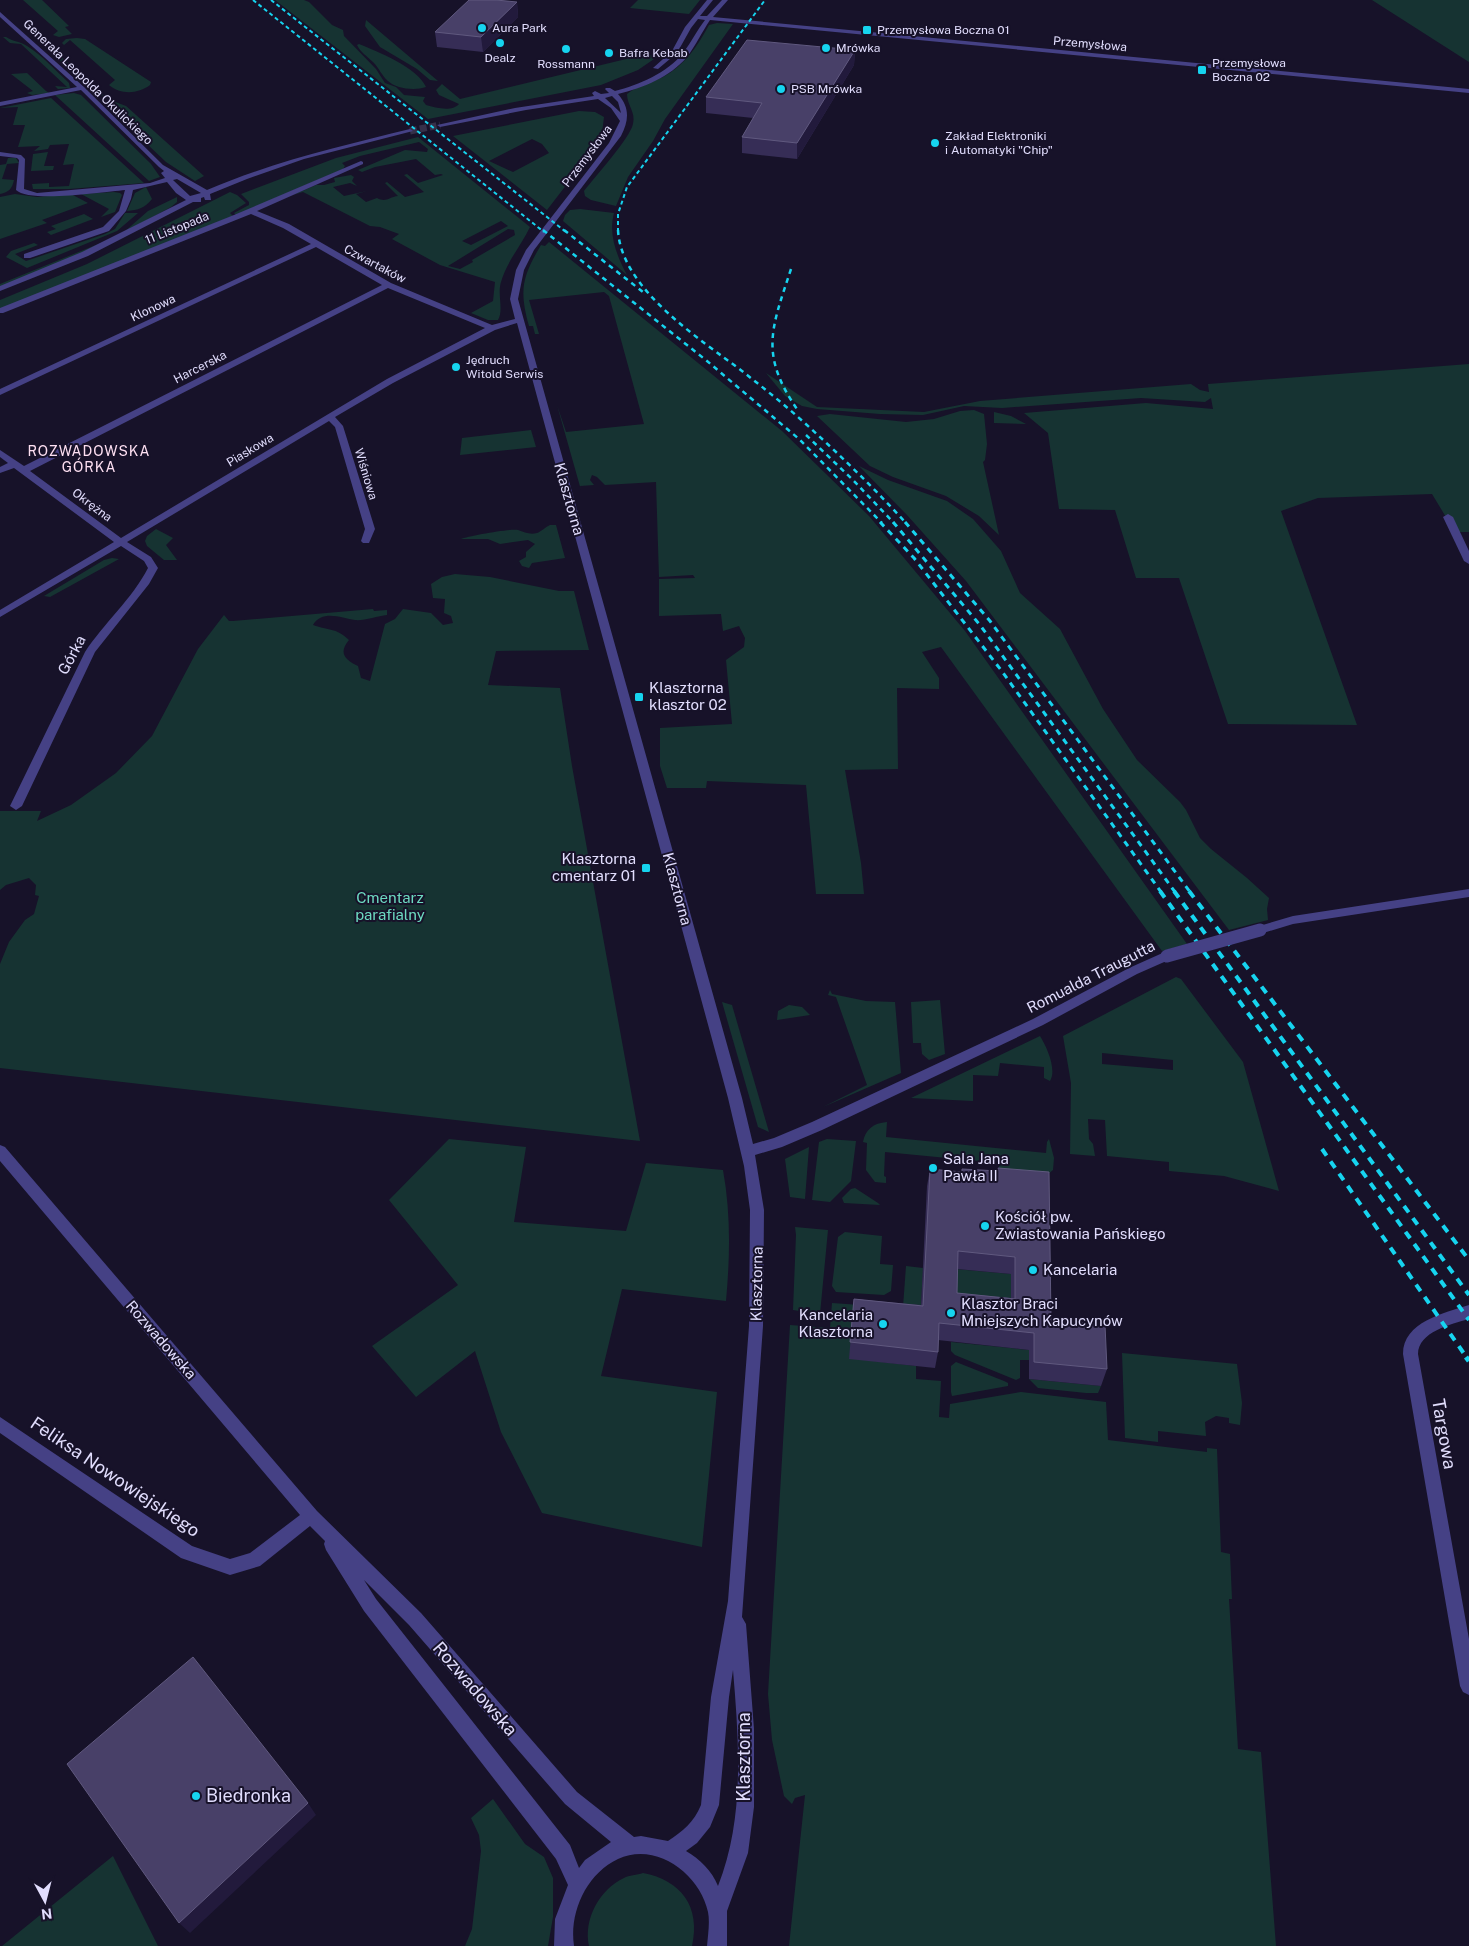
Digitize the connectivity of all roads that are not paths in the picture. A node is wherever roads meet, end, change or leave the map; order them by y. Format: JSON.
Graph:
{"nodes":[{"id":1,"x":710,"y":0,"type":"edge"},
{"id":2,"x":725,"y":0,"type":"edge"},
{"id":3,"x":0,"y":14,"type":"edge"},
{"id":4,"x":696,"y":17,"type":"junction"},
{"id":5,"x":710,"y":18,"type":"junction"},
{"id":6,"x":82,"y":88,"type":"junction"},
{"id":7,"x":611,"y":91,"type":"junction"},
{"id":8,"x":1469,"y":91,"type":"edge"},
{"id":9,"x":596,"y":95,"type":"junction"},
{"id":10,"x":0,"y":104,"type":"edge"},
{"id":11,"x":624,"y":120,"type":"junction"},
{"id":12,"x":440,"y":125,"type":"tunnel mouth"},
{"id":13,"x":410,"y":131,"type":"tunnel mouth"},
{"id":14,"x":0,"y":154,"type":"edge"},
{"id":15,"x":361,"y":163,"type":"dead end"},
{"id":16,"x":161,"y":166,"type":"junction"},
{"id":17,"x":179,"y":176,"type":"junction"},
{"id":18,"x":168,"y":179,"type":"junction"},
{"id":19,"x":129,"y":188,"type":"junction"},
{"id":20,"x":207,"y":197,"type":"junction"},
{"id":21,"x":191,"y":200,"type":"junction"},
{"id":22,"x":566,"y":203,"type":"joint"},
{"id":23,"x":251,"y":211,"type":"junction"},
{"id":24,"x":316,"y":244,"type":"junction"},
{"id":25,"x":26,"y":256,"type":"dead end"},
{"id":26,"x":388,"y":285,"type":"junction"},
{"id":27,"x":0,"y":289,"type":"edge"},
{"id":28,"x":0,"y":297,"type":"edge"},
{"id":29,"x":0,"y":311,"type":"edge"},
{"id":30,"x":519,"y":320,"type":"junction"},
{"id":31,"x":492,"y":328,"type":"junction"},
{"id":32,"x":0,"y":392,"type":"edge"},
{"id":33,"x":330,"y":417,"type":"junction"},
{"id":34,"x":0,"y":453,"type":"edge"},
{"id":35,"x":15,"y":464,"type":"junction"},
{"id":36,"x":0,"y":470,"type":"edge"},
{"id":37,"x":24,"y":470,"type":"junction"},
{"id":38,"x":1448,"y":517,"type":"dead end"},
{"id":39,"x":121,"y":542,"type":"junction"},
{"id":40,"x":366,"y":542,"type":"dead end"},
{"id":41,"x":1469,"y":561,"type":"edge"},
{"id":42,"x":0,"y":614,"type":"edge"},
{"id":43,"x":16,"y":806,"type":"dead end"},
{"id":44,"x":1469,"y":893,"type":"edge"},
{"id":45,"x":0,"y":1151,"type":"edge"},
{"id":46,"x":748,"y":1151,"type":"junction"},
{"id":47,"x":1469,"y":1312,"type":"edge"},
{"id":48,"x":0,"y":1424,"type":"edge"},
{"id":49,"x":311,"y":1516,"type":"junction"},
{"id":50,"x":323,"y":1529,"type":"junction"},
{"id":51,"x":736,"y":1601,"type":"junction"},
{"id":52,"x":1469,"y":1686,"type":"edge"},
{"id":53,"x":630,"y":1846,"type":"junction"},
{"id":54,"x":670,"y":1850,"type":"junction"},
{"id":55,"x":577,"y":1884,"type":"junction"},
{"id":56,"x":718,"y":1909,"type":"junction"},
{"id":57,"x":564,"y":1946,"type":"edge"},
{"id":58,"x":717,"y":1946,"type":"edge"}],
"edges":[{"from":1,"to":4,"type":"street"},
{"from":2,"to":5,"type":"street"},
{"from":3,"to":6,"type":"street","name":"Generała Leopolda Okulickiego"},
{"from":4,"to":5,"type":"street","name":"Przemysłowa"},
{"from":4,"to":7,"type":"street"},
{"from":5,"to":7,"type":"street"},
{"from":5,"to":8,"type":"street","name":"Przemysłowa"},
{"from":6,"to":10,"type":"street"},
{"from":6,"to":16,"type":"street","name":"Generała Leopolda Okulickiego"},
{"from":7,"to":9,"type":"street"},
{"from":7,"to":11,"type":"street","name":"Przemysłowa"},
{"from":9,"to":11,"type":"street","name":"Przemysłowa"},
{"from":9,"to":12,"type":"street"},
{"from":11,"to":22,"type":"street","name":"Przemysłowa"},
{"from":13,"to":20,"type":"street","name":"11 Listopada"},
{"from":14,"to":19,"type":"street"},
{"from":15,"to":23,"type":"street","name":"11 Listopada"},
{"from":16,"to":17,"type":"street","name":"Generała Leopolda Okulickiego"},
{"from":16,"to":18,"type":"street","name":"Generała Leopolda Okulickiego"},
{"from":17,"to":18,"type":"street"},
{"from":17,"to":20,"type":"street","name":"Generała Leopolda Okulickiego"},
{"from":18,"to":19,"type":"street"},
{"from":18,"to":21,"type":"street","name":"Generała Leopolda Okulickiego"},
{"from":19,"to":25,"type":"street"},
{"from":20,"to":21,"type":"street"},
{"from":20,"to":28,"type":"street"},
{"from":21,"to":27,"type":"street"},
{"from":22,"to":30,"type":"street","name":"Klasztorna"},
{"from":23,"to":24,"type":"street","name":"Czwartaków"},
{"from":23,"to":29,"type":"street","name":"11 Listopada"},
{"from":24,"to":26,"type":"street","name":"Czwartaków"},
{"from":24,"to":32,"type":"street","name":"Klonowa"},
{"from":26,"to":31,"type":"street","name":"Czwartaków"},
{"from":26,"to":37,"type":"street","name":"Harcerska"},
{"from":30,"to":31,"type":"street","name":"Piaskowa"},
{"from":30,"to":46,"type":"street","name":"Klasztorna"},
{"from":31,"to":33,"type":"street","name":"Piaskowa"},
{"from":33,"to":39,"type":"street","name":"Piaskowa"},
{"from":33,"to":40,"type":"street","name":"Wiśniowa"},
{"from":34,"to":35,"type":"street","name":"Okrężna"},
{"from":35,"to":36,"type":"street"},
{"from":35,"to":37,"type":"street","name":"Okrężna"},
{"from":37,"to":39,"type":"street","name":"Okrężna"},
{"from":38,"to":41,"type":"street"},
{"from":39,"to":42,"type":"street","name":"Piaskowa"},
{"from":39,"to":43,"type":"street","name":"Górka"},
{"from":44,"to":46,"type":"street","name":"Romualda Traugutta","bridge":true},
{"from":45,"to":49,"type":"street","name":"Rozwadowska"},
{"from":46,"to":51,"type":"street","name":"Klasztorna"},
{"from":47,"to":52,"type":"street","name":"Targowa"},
{"from":48,"to":49,"type":"street","name":"Feliksa Nowowiejskiego"},
{"from":49,"to":50,"type":"street","name":"Rozwadowska"},
{"from":50,"to":53,"type":"street","name":"Rozwadowska"},
{"from":50,"to":55,"type":"street","name":"Rozwadowska"},
{"from":51,"to":54,"type":"street","name":"Klasztorna"},
{"from":51,"to":56,"type":"street","name":"Klasztorna"},
{"from":53,"to":54,"type":"street"},
{"from":53,"to":55,"type":"street"},
{"from":54,"to":56,"type":"street"},
{"from":55,"to":57,"type":"street"},
{"from":56,"to":58,"type":"street"}]}
